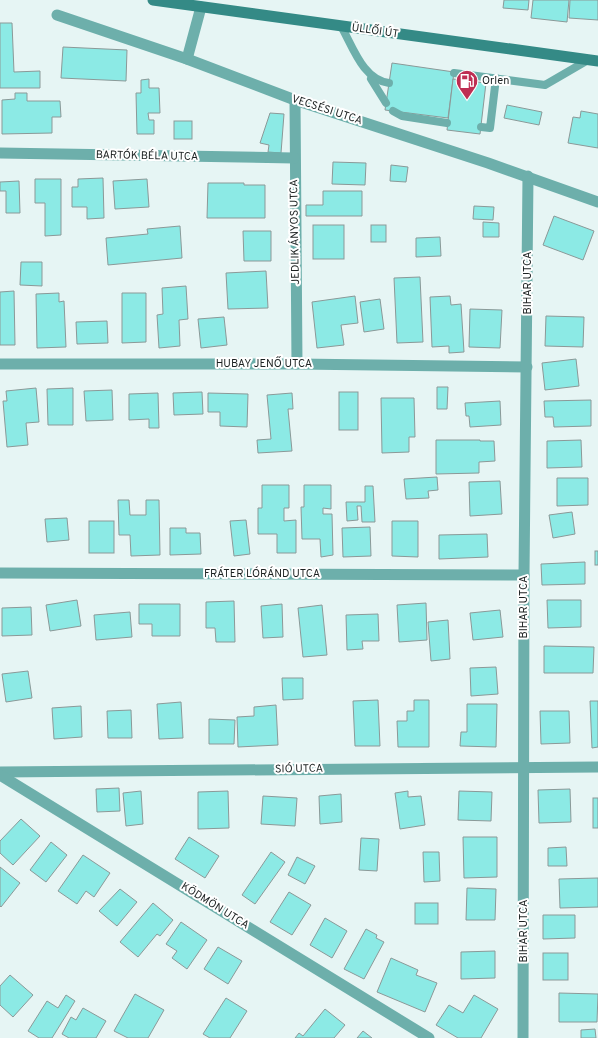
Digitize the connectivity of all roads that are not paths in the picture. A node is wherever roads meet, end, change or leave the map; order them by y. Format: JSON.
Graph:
{"nodes":[{"id":1,"x":153,"y":0,"type":"edge"},
{"id":2,"x":201,"y":7,"type":"junction"},
{"id":3,"x":56,"y":15,"type":"dead end"},
{"id":4,"x":341,"y":26,"type":"junction"},
{"id":5,"x":186,"y":59,"type":"junction"},
{"id":6,"x":593,"y":61,"type":"edge"},
{"id":7,"x":368,"y":73,"type":"junction"},
{"id":8,"x":454,"y":74,"type":"dead end"},
{"id":9,"x":496,"y":78,"type":"junction"},
{"id":10,"x":389,"y":83,"type":"dead end"},
{"id":11,"x":295,"y":100,"type":"junction"},
{"id":12,"x":386,"y":103,"type":"dead end"},
{"id":13,"x":393,"y":111,"type":"dead end"},
{"id":14,"x":447,"y":122,"type":"dead end"},
{"id":15,"x":481,"y":127,"type":"dead end"},
{"id":16,"x":0,"y":153,"type":"edge"},
{"id":17,"x":294,"y":158,"type":"junction"},
{"id":18,"x":528,"y":176,"type":"junction"},
{"id":19,"x":598,"y":202,"type":"edge"},
{"id":20,"x":0,"y":364,"type":"edge"},
{"id":21,"x":297,"y":364,"type":"junction"},
{"id":22,"x":527,"y":368,"type":"junction"},
{"id":23,"x":0,"y":573,"type":"edge"},
{"id":24,"x":524,"y":575,"type":"junction"},
{"id":25,"x":524,"y":767,"type":"junction"},
{"id":26,"x":598,"y":767,"type":"edge"},
{"id":27,"x":0,"y":774,"type":"edge"},
{"id":28,"x":429,"y":1038,"type":"edge"},
{"id":29,"x":523,"y":1038,"type":"edge"}],
"edges":[{"from":1,"to":2,"type":"main road","name":"ÜLLŐI ÚT"},
{"from":2,"to":4,"type":"main road","name":"ÜLLŐI ÚT"},
{"from":2,"to":5,"type":"street"},
{"from":3,"to":5,"type":"street","name":"VECSÉSI UTCA"},
{"from":4,"to":6,"type":"main road","name":"ÜLLŐI ÚT"},
{"from":4,"to":7,"type":"lane"},
{"from":5,"to":11,"type":"street","name":"VECSÉSI UTCA"},
{"from":6,"to":9,"type":"lane"},
{"from":7,"to":10,"type":"lane"},
{"from":7,"to":12,"type":"lane"},
{"from":8,"to":9,"type":"lane"},
{"from":9,"to":15,"type":"lane"},
{"from":11,"to":17,"type":"street","name":"JEDLIK ÁNYOS UTCA"},
{"from":11,"to":18,"type":"street","name":"VECSÉSI UTCA"},
{"from":13,"to":14,"type":"lane"},
{"from":16,"to":17,"type":"street","name":"BARTÓK BÉLA UTCA"},
{"from":17,"to":21,"type":"street","name":"JEDLIK ÁNYOS UTCA"},
{"from":18,"to":19,"type":"street","name":"VECSÉSI UTCA"},
{"from":18,"to":22,"type":"street","name":"BIHAR UTCA"},
{"from":20,"to":21,"type":"street","name":"HUBAY JENŐ UTCA"},
{"from":21,"to":22,"type":"street","name":"HUBAY JENŐ UTCA"},
{"from":22,"to":24,"type":"street","name":"BIHAR UTCA"},
{"from":23,"to":24,"type":"street","name":"FRÁTER LÓRÁND UTCA"},
{"from":24,"to":25,"type":"street","name":"BIHAR UTCA"},
{"from":25,"to":26,"type":"street","name":"SIÓ UTCA"},
{"from":25,"to":27,"type":"street","name":"SIÓ UTCA"},
{"from":25,"to":29,"type":"street","name":"BIHAR UTCA"},
{"from":27,"to":28,"type":"street","name":"KÖDMÖN UTCA"}]}
